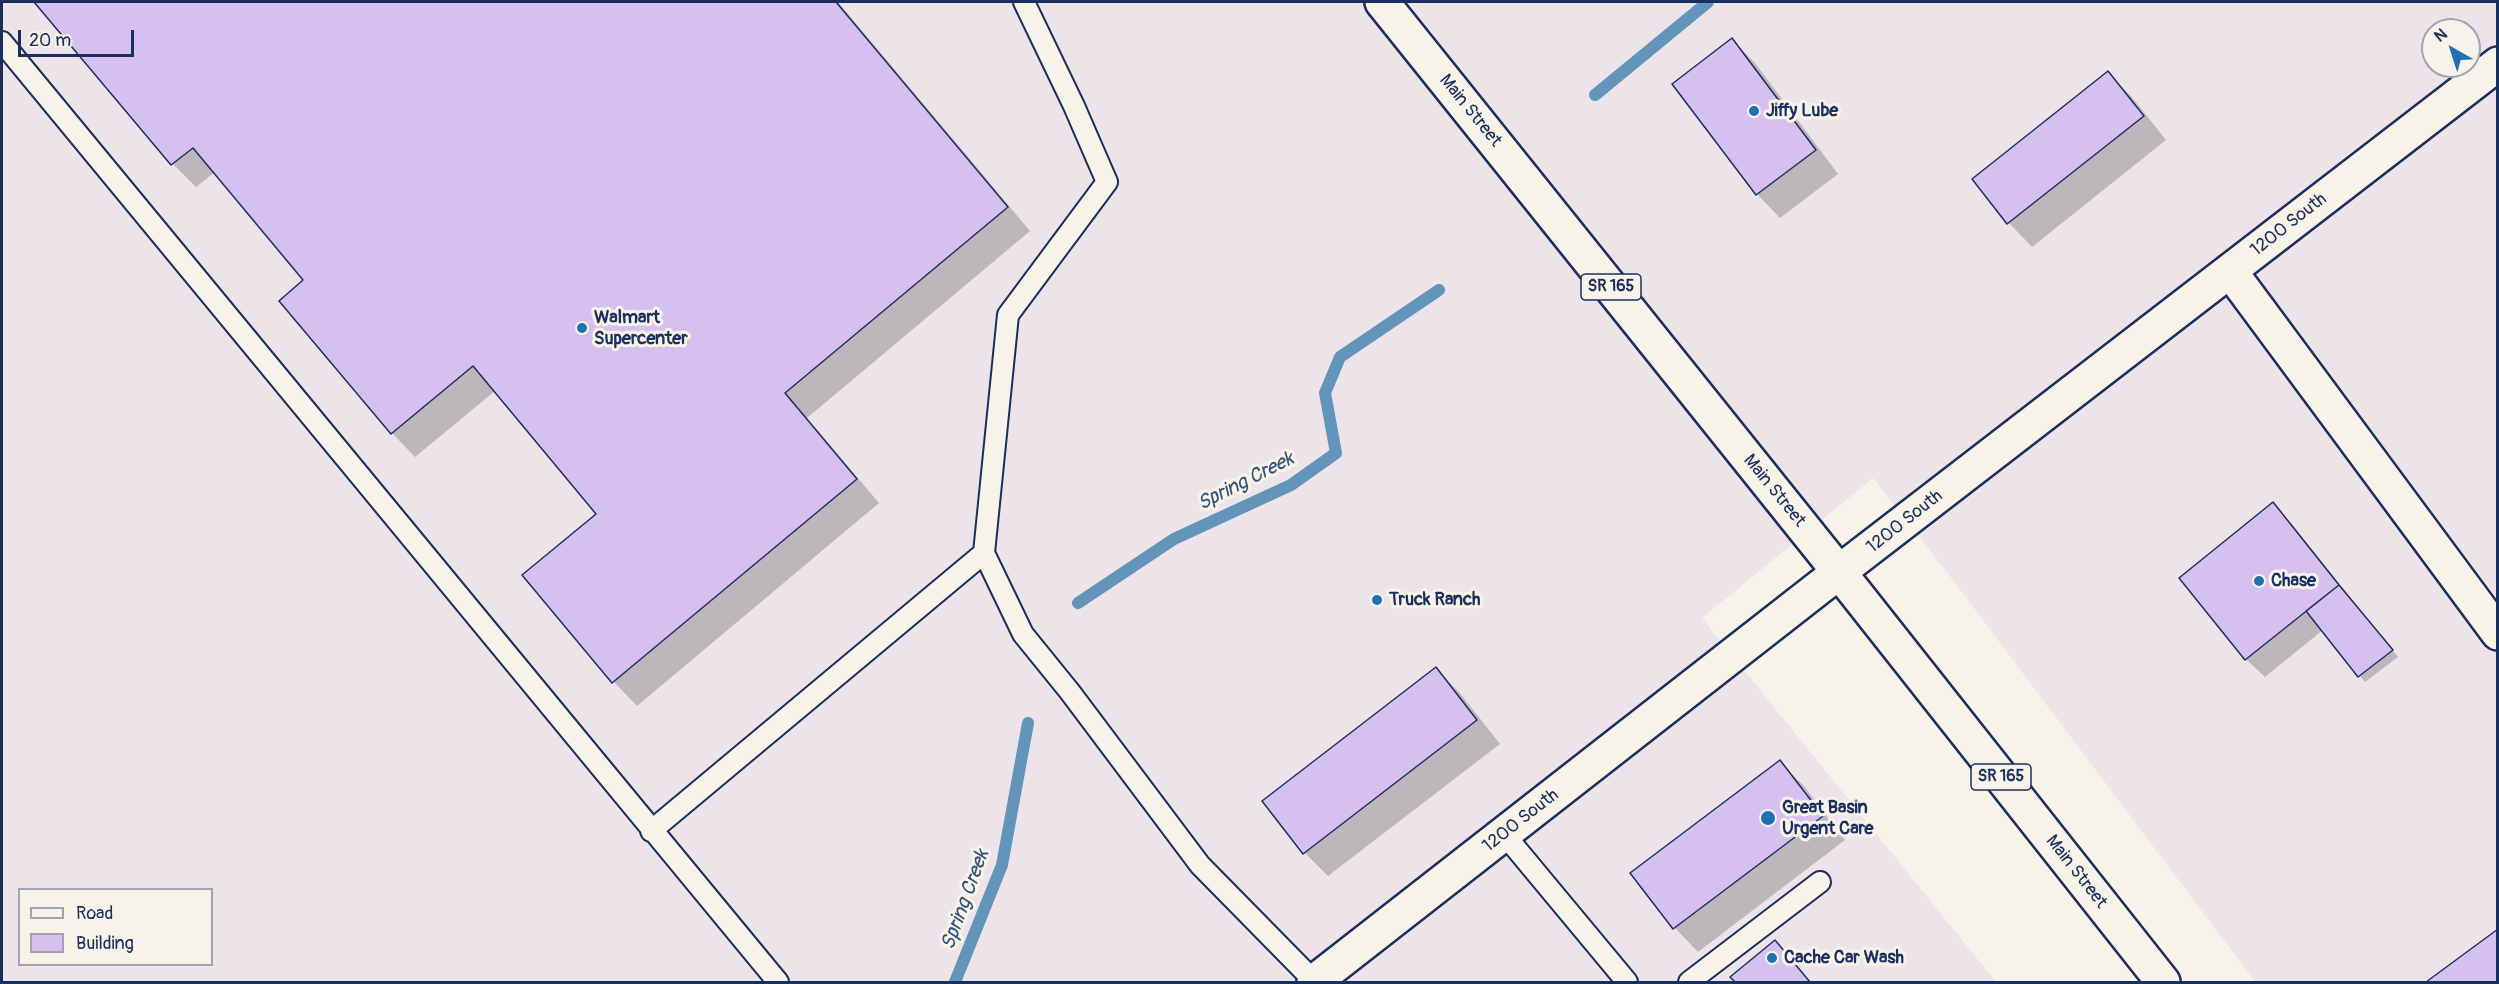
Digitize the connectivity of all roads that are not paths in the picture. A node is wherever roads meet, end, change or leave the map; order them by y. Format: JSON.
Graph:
{"nodes":[{"id":1,"x":1024,"y":2,"type":"edge"},
{"id":2,"x":1382,"y":2,"type":"edge"},
{"id":3,"x":2,"y":42,"type":"edge"},
{"id":4,"x":2498,"y":64,"type":"edge"},
{"id":5,"x":2230,"y":271,"type":"junction"},
{"id":6,"x":984,"y":554,"type":"junction"},
{"id":7,"x":1839,"y":572,"type":"junction"},
{"id":8,"x":2498,"y":633,"type":"edge"},
{"id":9,"x":651,"y":831,"type":"junction"},
{"id":10,"x":1504,"y":834,"type":"junction"},
{"id":11,"x":1821,"y":882,"type":"dead end"},
{"id":12,"x":778,"y":982,"type":"edge"},
{"id":13,"x":1315,"y":982,"type":"edge"},
{"id":14,"x":1627,"y":982,"type":"edge"},
{"id":15,"x":1689,"y":982,"type":"edge"},
{"id":16,"x":2163,"y":982,"type":"edge"}],
"edges":[{"from":1,"to":6,"type":"lane"},
{"from":2,"to":7,"type":"main road","name":"Main Street","number":"SR 165"},
{"from":3,"to":9,"type":"lane"},
{"from":4,"to":5,"type":"main road","name":"1200 South"},
{"from":5,"to":7,"type":"main road","name":"1200 South"},
{"from":5,"to":8,"type":"main road"},
{"from":6,"to":9,"type":"lane"},
{"from":6,"to":13,"type":"lane"},
{"from":7,"to":10,"type":"main road","name":"1200 South"},
{"from":7,"to":16,"type":"main road","name":"Main Street","number":"SR 165"},
{"from":9,"to":12,"type":"lane"},
{"from":10,"to":13,"type":"main road","name":"1200 South"},
{"from":10,"to":14,"type":"lane"},
{"from":11,"to":15,"type":"lane"}]}
